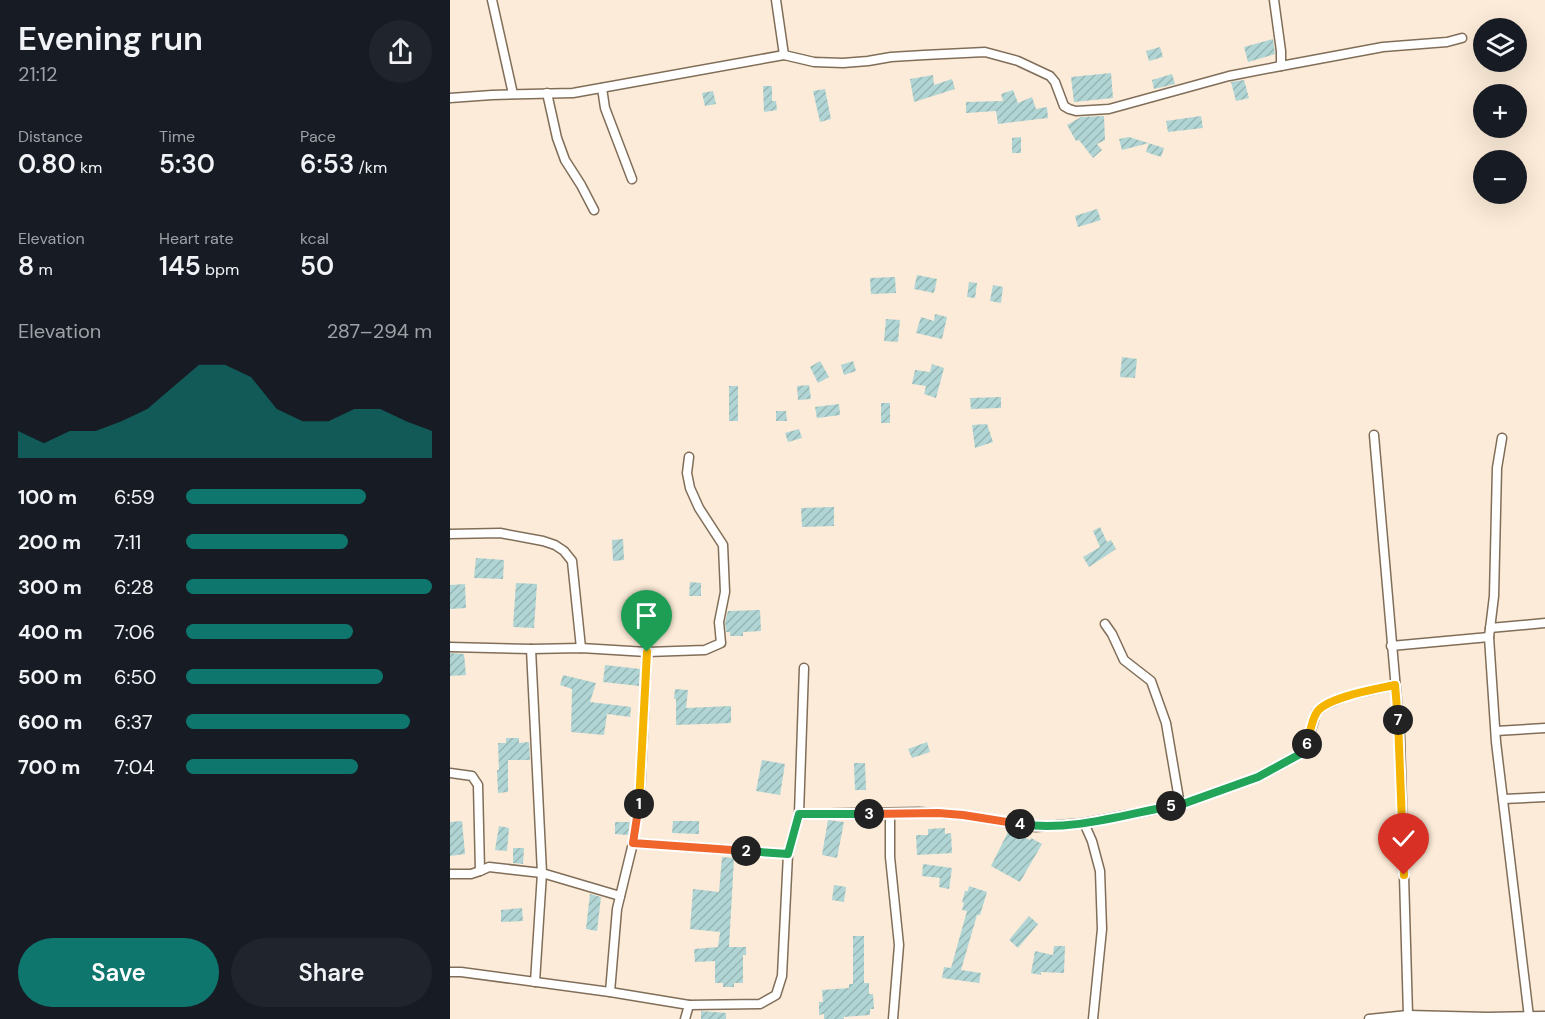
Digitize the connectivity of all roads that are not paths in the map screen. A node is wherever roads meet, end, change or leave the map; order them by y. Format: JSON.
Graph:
{"nodes":[{"id":1,"x":492,"y":0,"type":"edge"},
{"id":2,"x":776,"y":0,"type":"edge"},
{"id":3,"x":1274,"y":0,"type":"edge"},
{"id":4,"x":1462,"y":38,"type":"dead end"},
{"id":5,"x":784,"y":55,"type":"junction"},
{"id":6,"x":1281,"y":66,"type":"junction"},
{"id":7,"x":602,"y":87,"type":"junction"},
{"id":8,"x":547,"y":93,"type":"junction"},
{"id":9,"x":513,"y":94,"type":"junction"},
{"id":10,"x":450,"y":98,"type":"edge"},
{"id":11,"x":632,"y":179,"type":"dead end"},
{"id":12,"x":594,"y":210,"type":"dead end"},
{"id":13,"x":1374,"y":435,"type":"dead end"},
{"id":14,"x":1502,"y":438,"type":"dead end"},
{"id":15,"x":689,"y":457,"type":"dead end"},
{"id":16,"x":450,"y":534,"type":"edge"},
{"id":17,"x":1545,"y":623,"type":"edge"},
{"id":18,"x":1105,"y":624,"type":"dead end"},
{"id":19,"x":1489,"y":633,"type":"junction"},
{"id":20,"x":1392,"y":646,"type":"junction"},
{"id":21,"x":450,"y":647,"type":"edge"},
{"id":22,"x":581,"y":648,"type":"junction"},
{"id":23,"x":531,"y":649,"type":"junction"},
{"id":24,"x":647,"y":652,"type":"junction"},
{"id":25,"x":804,"y":668,"type":"dead end"},
{"id":26,"x":1395,"y":685,"type":"junction"},
{"id":27,"x":1545,"y":728,"type":"edge"},
{"id":28,"x":1496,"y":731,"type":"junction"},
{"id":29,"x":450,"y":773,"type":"edge"},
{"id":30,"x":1545,"y":797,"type":"edge"},
{"id":31,"x":1503,"y":799,"type":"junction"},
{"id":32,"x":1180,"y":805,"type":"junction"},
{"id":33,"x":890,"y":813,"type":"junction"},
{"id":34,"x":799,"y":814,"type":"junction"},
{"id":35,"x":1084,"y":823,"type":"junction"},
{"id":36,"x":633,"y":843,"type":"junction"},
{"id":37,"x":788,"y":854,"type":"junction"},
{"id":38,"x":480,"y":871,"type":"junction"},
{"id":39,"x":542,"y":873,"type":"junction"},
{"id":40,"x":450,"y":874,"type":"edge"},
{"id":41,"x":620,"y":896,"type":"junction"},
{"id":42,"x":450,"y":972,"type":"edge"},
{"id":43,"x":535,"y":982,"type":"junction"},
{"id":44,"x":610,"y":992,"type":"junction"},
{"id":45,"x":689,"y":1005,"type":"junction"},
{"id":46,"x":1408,"y":1015,"type":"junction"},
{"id":47,"x":1545,"y":1016,"type":"edge"},
{"id":48,"x":1529,"y":1017,"type":"junction"},
{"id":49,"x":685,"y":1019,"type":"edge"},
{"id":50,"x":893,"y":1019,"type":"edge"},
{"id":51,"x":1093,"y":1019,"type":"edge"},
{"id":52,"x":1369,"y":1019,"type":"edge"}],
"edges":[{"from":1,"to":9,"type":"street"},
{"from":2,"to":5,"type":"street"},
{"from":3,"to":6,"type":"street"},
{"from":4,"to":6,"type":"street"},
{"from":5,"to":6,"type":"street"},
{"from":5,"to":7,"type":"street"},
{"from":7,"to":8,"type":"street"},
{"from":7,"to":11,"type":"street"},
{"from":8,"to":9,"type":"street"},
{"from":8,"to":12,"type":"street"},
{"from":9,"to":10,"type":"street"},
{"from":13,"to":20,"type":"street"},
{"from":14,"to":19,"type":"street"},
{"from":15,"to":24,"type":"street"},
{"from":16,"to":22,"type":"street"},
{"from":17,"to":19,"type":"street"},
{"from":18,"to":32,"type":"street"},
{"from":19,"to":20,"type":"street"},
{"from":19,"to":28,"type":"street"},
{"from":20,"to":26,"type":"street"},
{"from":21,"to":23,"type":"street"},
{"from":22,"to":23,"type":"street"},
{"from":22,"to":24,"type":"street"},
{"from":23,"to":39,"type":"street"},
{"from":24,"to":36,"type":"street"},
{"from":25,"to":34,"type":"street"},
{"from":26,"to":32,"type":"street"},
{"from":26,"to":46,"type":"street"},
{"from":27,"to":28,"type":"street"},
{"from":28,"to":31,"type":"street"},
{"from":29,"to":38,"type":"street"},
{"from":30,"to":31,"type":"street"},
{"from":31,"to":48,"type":"street"},
{"from":32,"to":35,"type":"street"},
{"from":33,"to":34,"type":"street"},
{"from":33,"to":35,"type":"street"},
{"from":33,"to":50,"type":"street"},
{"from":34,"to":37,"type":"street"},
{"from":35,"to":51,"type":"street"},
{"from":36,"to":37,"type":"street"},
{"from":36,"to":41,"type":"street"},
{"from":37,"to":45,"type":"street"},
{"from":38,"to":39,"type":"street"},
{"from":38,"to":40,"type":"street"},
{"from":39,"to":41,"type":"street"},
{"from":39,"to":43,"type":"street"},
{"from":41,"to":44,"type":"street"},
{"from":42,"to":43,"type":"street"},
{"from":43,"to":44,"type":"street"},
{"from":44,"to":45,"type":"street"},
{"from":45,"to":49,"type":"street"},
{"from":46,"to":48,"type":"street"},
{"from":46,"to":52,"type":"street"},
{"from":47,"to":48,"type":"street"}]}
